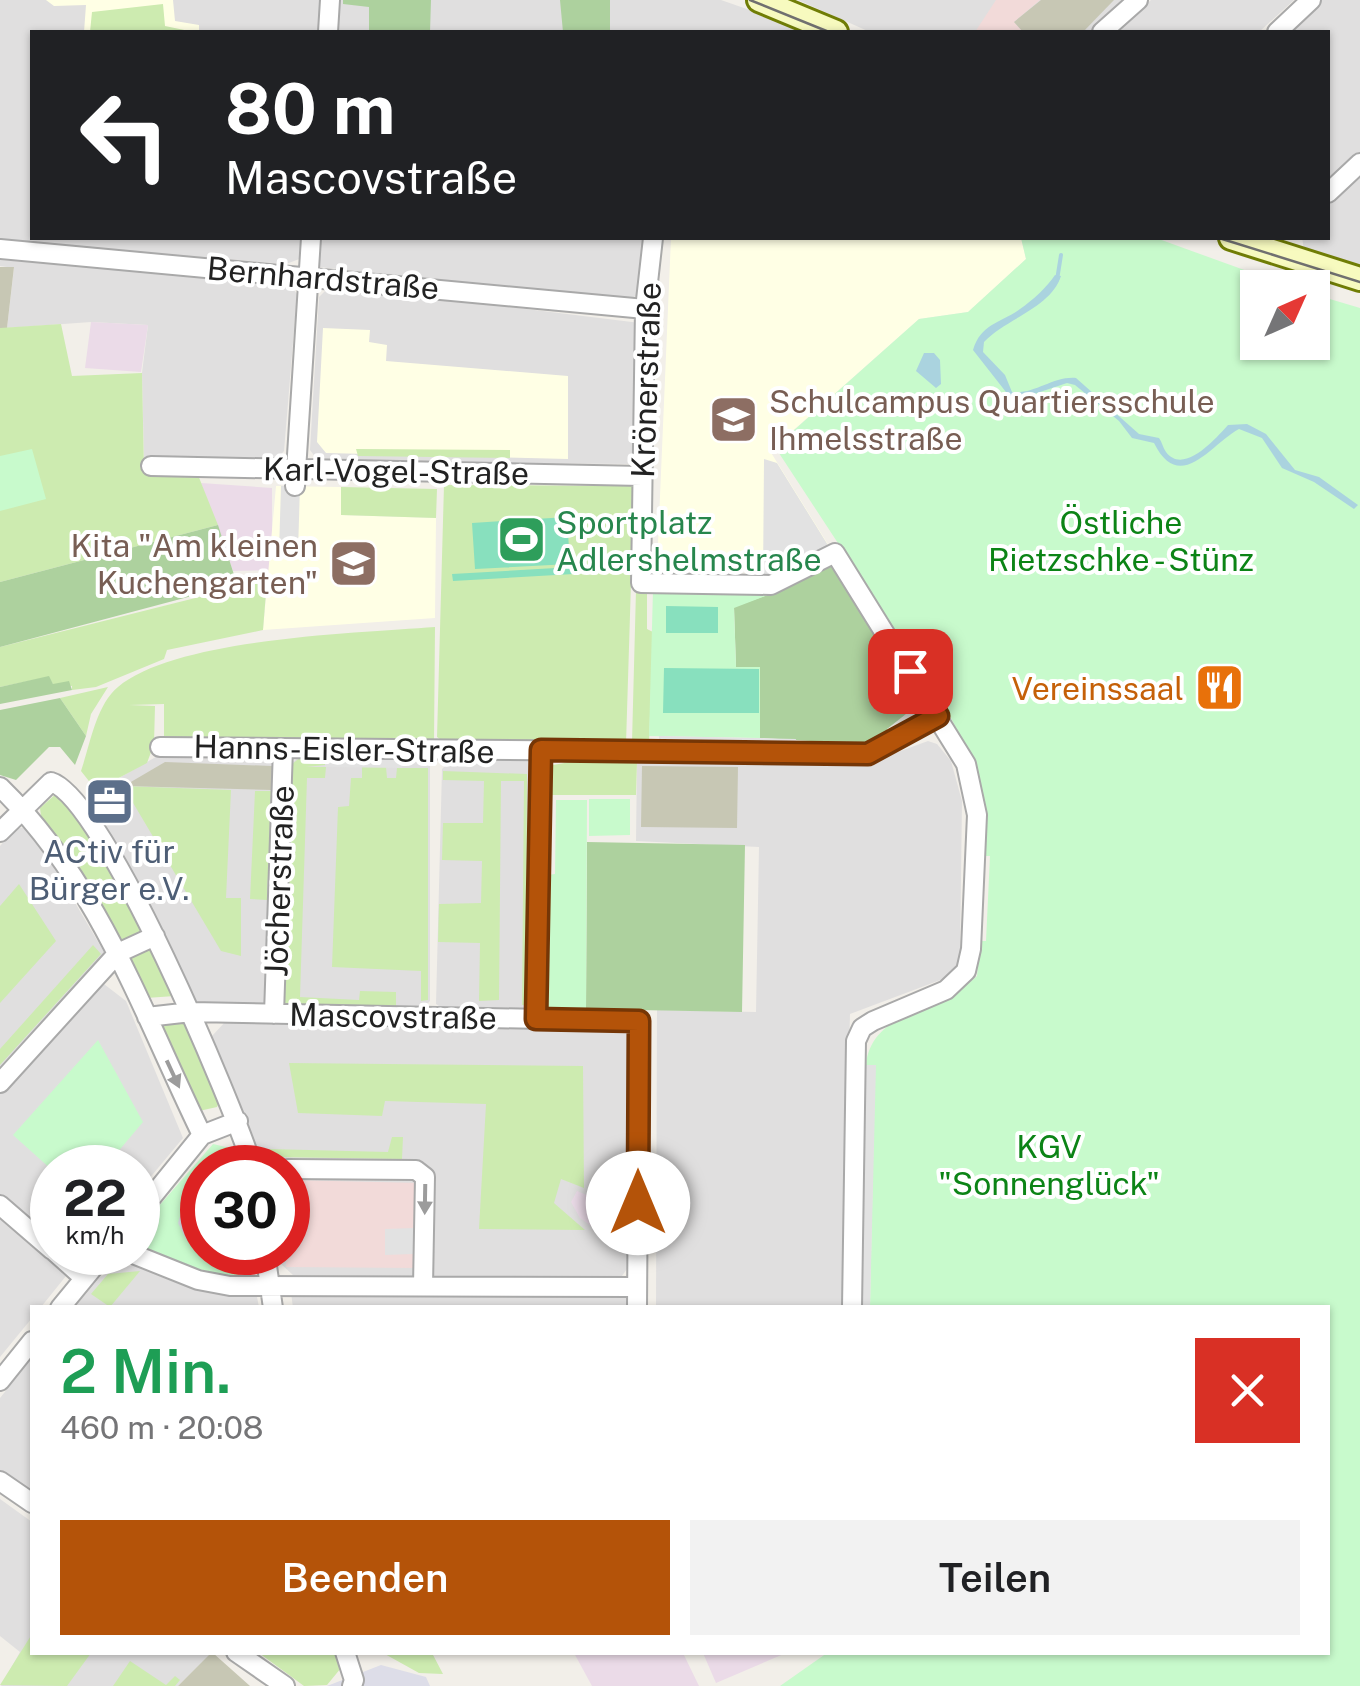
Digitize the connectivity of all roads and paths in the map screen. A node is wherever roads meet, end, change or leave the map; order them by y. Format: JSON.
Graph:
{"nodes":[{"id":1,"x":330,"y":0,"type":"edge"},
{"id":2,"x":758,"y":0,"type":"edge"},
{"id":3,"x":1138,"y":0,"type":"edge"},
{"id":4,"x":1311,"y":0,"type":"edge"},
{"id":5,"x":328,"y":30,"type":"edge"},
{"id":6,"x":823,"y":30,"type":"edge"},
{"id":7,"x":1104,"y":30,"type":"edge"},
{"id":8,"x":1279,"y":30,"type":"edge"},
{"id":9,"x":1360,"y":162,"type":"edge"},
{"id":10,"x":1330,"y":192,"type":"edge"},
{"id":11,"x":311,"y":240,"type":"edge"},
{"id":12,"x":653,"y":240,"type":"edge"},
{"id":13,"x":1243,"y":240,"type":"edge"},
{"id":14,"x":1275,"y":245,"type":"edge"},
{"id":15,"x":0,"y":248,"type":"edge"},
{"id":16,"x":307,"y":275,"type":"junction"},
{"id":17,"x":1360,"y":279,"type":"edge"},
{"id":18,"x":646,"y":309,"type":"junction"},
{"id":19,"x":151,"y":466,"type":"dead end"},
{"id":20,"x":642,"y":476,"type":"junction"},
{"id":21,"x":296,"y":478,"type":"junction"},
{"id":22,"x":938,"y":716,"type":"junction"},
{"id":23,"x":160,"y":747,"type":"dead end"},
{"id":24,"x":283,"y":748,"type":"junction"},
{"id":25,"x":541,"y":750,"type":"junction"},
{"id":26,"x":0,"y":787,"type":"edge"},
{"id":27,"x":21,"y":808,"type":"junction"},
{"id":28,"x":0,"y":832,"type":"edge"},
{"id":29,"x":155,"y":936,"type":"junction"},
{"id":30,"x":118,"y":953,"type":"junction"},
{"id":31,"x":191,"y":1012,"type":"junction"},
{"id":32,"x":274,"y":1014,"type":"junction"},
{"id":33,"x":148,"y":1017,"type":"junction"},
{"id":34,"x":536,"y":1019,"type":"junction"},
{"id":35,"x":0,"y":1084,"type":"edge"},
{"id":36,"x":238,"y":1121,"type":"junction"},
{"id":37,"x":202,"y":1135,"type":"junction"},
{"id":38,"x":245,"y":1145,"type":"edge"},
{"id":39,"x":310,"y":1170,"type":"edge"},
{"id":40,"x":160,"y":1187,"type":"edge"},
{"id":41,"x":0,"y":1205,"type":"edge"},
{"id":42,"x":30,"y":1231,"type":"edge"},
{"id":43,"x":160,"y":1265,"type":"edge"},
{"id":44,"x":81,"y":1275,"type":"edge"},
{"id":45,"x":87,"y":1275,"type":"edge"},
{"id":46,"x":267,"y":1275,"type":"edge"},
{"id":47,"x":84,"y":1278,"type":"junction"},
{"id":48,"x":269,"y":1286,"type":"junction"},
{"id":49,"x":422,"y":1286,"type":"junction"},
{"id":50,"x":637,"y":1287,"type":"junction"},
{"id":51,"x":62,"y":1305,"type":"edge"},
{"id":52,"x":272,"y":1305,"type":"edge"},
{"id":53,"x":637,"y":1305,"type":"edge"},
{"id":54,"x":852,"y":1305,"type":"edge"},
{"id":55,"x":30,"y":1344,"type":"edge"},
{"id":56,"x":0,"y":1382,"type":"edge"},
{"id":57,"x":0,"y":1481,"type":"edge"},
{"id":58,"x":30,"y":1502,"type":"edge"},
{"id":59,"x":240,"y":1655,"type":"edge"},
{"id":60,"x":346,"y":1655,"type":"edge"},
{"id":61,"x":356,"y":1684,"type":"edge"},
{"id":62,"x":286,"y":1686,"type":"edge"}],
"edges":[{"from":1,"to":5,"type":"street"},
{"from":2,"to":6,"type":"main road"},
{"from":3,"to":7,"type":"street"},
{"from":4,"to":8,"type":"street"},
{"from":9,"to":10,"type":"street"},
{"from":11,"to":16,"type":"street"},
{"from":12,"to":18,"type":"street","name":"Krönerstraße"},
{"from":13,"to":14,"type":"main road"},
{"from":14,"to":17,"type":"main road"},
{"from":15,"to":16,"type":"street","name":"Bernhardstraße"},
{"from":16,"to":18,"type":"street","name":"Bernhardstraße"},
{"from":16,"to":21,"type":"street"},
{"from":18,"to":20,"type":"street","name":"Krönerstraße"},
{"from":19,"to":21,"type":"street","name":"Karl-Vogel-Straße"},
{"from":20,"to":21,"type":"street","name":"Karl-Vogel-Straße"},
{"from":20,"to":22,"type":"street","name":"Krönerstraße"},
{"from":22,"to":25,"type":"street","name":"Hanns-Eisler-Straße"},
{"from":22,"to":54,"type":"street"},
{"from":23,"to":24,"type":"street","name":"Hanns-Eisler-Straße"},
{"from":24,"to":25,"type":"street","name":"Hanns-Eisler-Straße"},
{"from":24,"to":32,"type":"street","name":"Jöcherstraße"},
{"from":25,"to":34,"type":"street"},
{"from":26,"to":27,"type":"street"},
{"from":27,"to":28,"type":"street"},
{"from":27,"to":29,"type":"street"},
{"from":27,"to":30,"type":"street"},
{"from":29,"to":30,"type":"street"},
{"from":29,"to":31,"type":"street"},
{"from":30,"to":33,"type":"street"},
{"from":30,"to":35,"type":"street"},
{"from":31,"to":32,"type":"street","name":"Mascovstraße"},
{"from":31,"to":33,"type":"street","name":"Mascovstraße"},
{"from":31,"to":36,"type":"street"},
{"from":32,"to":34,"type":"street","name":"Mascovstraße"},
{"from":33,"to":37,"type":"street","one_way":true},
{"from":34,"to":50,"type":"street","name":"Mascovstraße"},
{"from":36,"to":37,"type":"street"},
{"from":36,"to":38,"type":"street"},
{"from":37,"to":40,"type":"street"},
{"from":39,"to":49,"type":"street","one_way":true},
{"from":41,"to":42,"type":"street"},
{"from":43,"to":48,"type":"street"},
{"from":44,"to":47,"type":"street"},
{"from":45,"to":47,"type":"street"},
{"from":46,"to":48,"type":"street"},
{"from":47,"to":51,"type":"street"},
{"from":48,"to":49,"type":"street"},
{"from":48,"to":52,"type":"street"},
{"from":49,"to":50,"type":"street"},
{"from":50,"to":53,"type":"street"},
{"from":55,"to":56,"type":"street"},
{"from":57,"to":58,"type":"street"},
{"from":59,"to":62,"type":"street"},
{"from":60,"to":61,"type":"street"}]}
